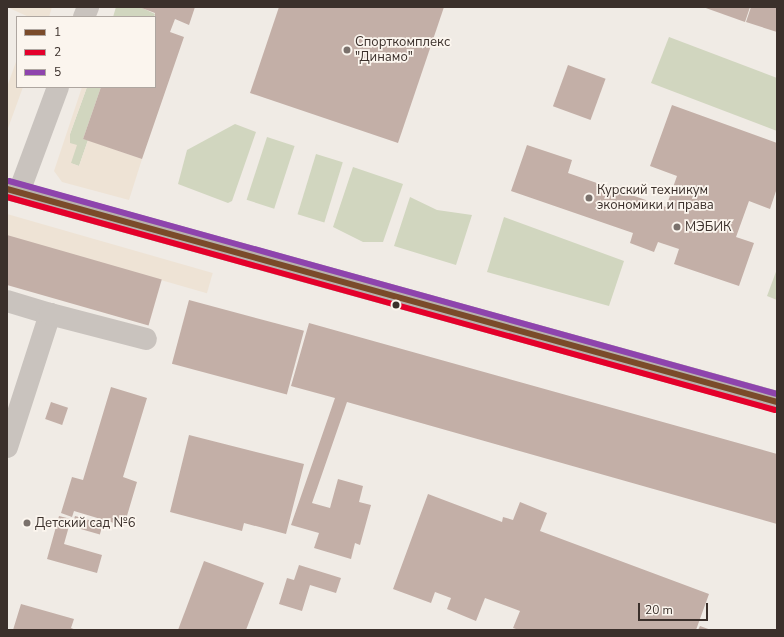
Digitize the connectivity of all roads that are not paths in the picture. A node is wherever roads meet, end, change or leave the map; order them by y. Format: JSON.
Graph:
{"nodes":[{"id":1,"x":58,"y":88,"type":"edge"},
{"id":2,"x":13,"y":190,"type":"edge"},
{"id":3,"x":7,"y":301,"type":"edge"},
{"id":4,"x":50,"y":314,"type":"junction"},
{"id":5,"x":146,"y":339,"type":"dead end"},
{"id":6,"x":777,"y":402,"type":"edge"},
{"id":7,"x":7,"y":447,"type":"edge"}],
"edges":[{"from":1,"to":2,"type":"street"},
{"from":2,"to":6,"type":"main road"},
{"from":3,"to":4,"type":"street"},
{"from":4,"to":5,"type":"street"},
{"from":4,"to":7,"type":"street"}]}
